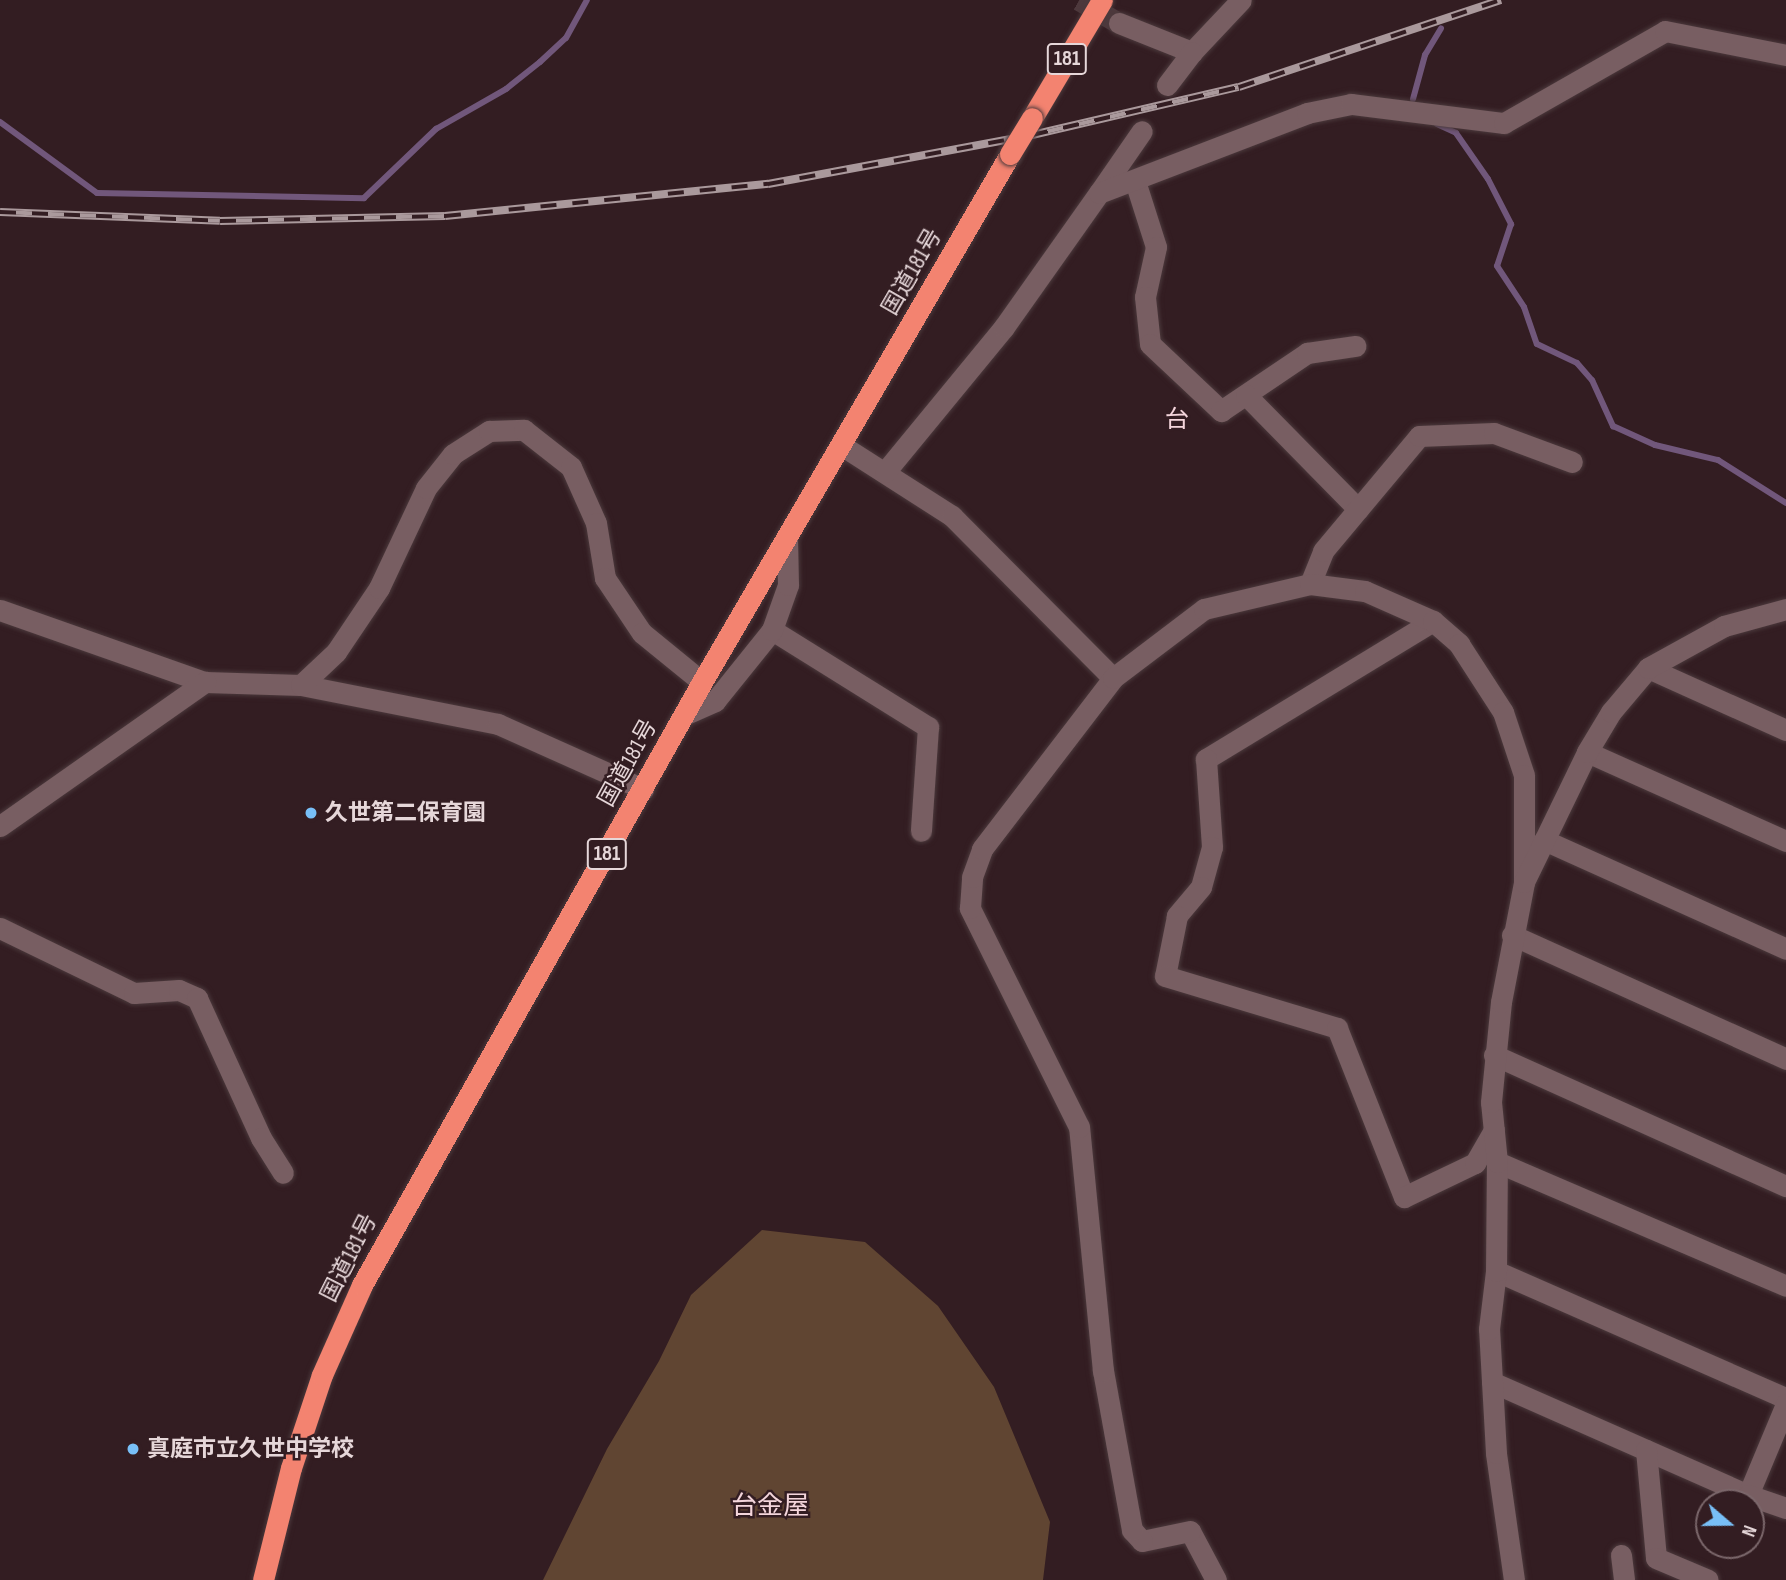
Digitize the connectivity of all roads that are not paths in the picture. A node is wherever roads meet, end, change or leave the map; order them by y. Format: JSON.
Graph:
{"nodes":[{"id":1,"x":1102,"y":0,"type":"edge"},
{"id":2,"x":1241,"y":0,"type":"edge"},
{"id":3,"x":1119,"y":23,"type":"tunnel mouth"},
{"id":4,"x":1192,"y":52,"type":"junction"},
{"id":5,"x":1786,"y":55,"type":"edge"},
{"id":6,"x":1167,"y":85,"type":"dead end"},
{"id":7,"x":1142,"y":131,"type":"dead end"},
{"id":8,"x":1135,"y":181,"type":"junction"},
{"id":9,"x":1099,"y":193,"type":"junction"},
{"id":10,"x":1355,"y":346,"type":"dead end"},
{"id":11,"x":1246,"y":395,"type":"junction"},
{"id":12,"x":841,"y":445,"type":"junction"},
{"id":13,"x":1572,"y":462,"type":"dead end"},
{"id":14,"x":885,"y":472,"type":"junction"},
{"id":15,"x":1358,"y":509,"type":"junction"},
{"id":16,"x":787,"y":538,"type":"junction"},
{"id":17,"x":1310,"y":584,"type":"junction"},
{"id":18,"x":0,"y":610,"type":"edge"},
{"id":19,"x":1786,"y":610,"type":"edge"},
{"id":20,"x":1433,"y":621,"type":"junction"},
{"id":21,"x":772,"y":630,"type":"junction"},
{"id":22,"x":1648,"y":668,"type":"junction"},
{"id":23,"x":1113,"y":678,"type":"junction"},
{"id":24,"x":205,"y":682,"type":"junction"},
{"id":25,"x":702,"y":682,"type":"junction"},
{"id":26,"x":301,"y":685,"type":"junction"},
{"id":27,"x":684,"y":715,"type":"junction"},
{"id":28,"x":1786,"y":730,"type":"edge"},
{"id":29,"x":1587,"y":752,"type":"junction"},
{"id":30,"x":643,"y":789,"type":"junction"},
{"id":31,"x":0,"y":826,"type":"edge"},
{"id":32,"x":921,"y":831,"type":"dead end"},
{"id":33,"x":1544,"y":840,"type":"junction"},
{"id":34,"x":1786,"y":841,"type":"edge"},
{"id":35,"x":1524,"y":882,"type":"junction"},
{"id":36,"x":0,"y":928,"type":"edge"},
{"id":37,"x":1512,"y":935,"type":"junction"},
{"id":38,"x":1786,"y":949,"type":"edge"},
{"id":39,"x":1494,"y":1055,"type":"junction"},
{"id":40,"x":1786,"y":1059,"type":"edge"},
{"id":41,"x":1494,"y":1130,"type":"junction"},
{"id":42,"x":1497,"y":1161,"type":"junction"},
{"id":43,"x":283,"y":1173,"type":"dead end"},
{"id":44,"x":1786,"y":1185,"type":"edge"},
{"id":45,"x":1496,"y":1271,"type":"junction"},
{"id":46,"x":1786,"y":1286,"type":"edge"},
{"id":47,"x":1492,"y":1382,"type":"junction"},
{"id":48,"x":1786,"y":1398,"type":"edge"},
{"id":49,"x":1786,"y":1404,"type":"edge"},
{"id":50,"x":1646,"y":1450,"type":"junction"},
{"id":51,"x":1734,"y":1489,"type":"edge"},
{"id":52,"x":1751,"y":1489,"type":"edge"},
{"id":53,"x":1765,"y":1501,"type":"edge"},
{"id":54,"x":1786,"y":1508,"type":"edge"},
{"id":55,"x":1621,"y":1555,"type":"dead end"},
{"id":56,"x":262,"y":1580,"type":"edge"},
{"id":57,"x":1216,"y":1580,"type":"edge"},
{"id":58,"x":1514,"y":1580,"type":"edge"},
{"id":59,"x":1623,"y":1580,"type":"edge"},
{"id":60,"x":1708,"y":1580,"type":"edge"}],
"edges":[{"from":1,"to":12,"type":"highway","name":"国道181号","number":"181","bridge":true},
{"from":2,"to":4,"type":"street"},
{"from":3,"to":4,"type":"street"},
{"from":4,"to":6,"type":"street"},
{"from":5,"to":8,"type":"street"},
{"from":7,"to":9,"type":"street"},
{"from":8,"to":9,"type":"street"},
{"from":8,"to":11,"type":"street"},
{"from":9,"to":14,"type":"street"},
{"from":10,"to":11,"type":"street"},
{"from":11,"to":15,"type":"street"},
{"from":12,"to":14,"type":"street"},
{"from":12,"to":16,"type":"highway","name":"国道181号","number":"181"},
{"from":13,"to":15,"type":"street"},
{"from":14,"to":23,"type":"street"},
{"from":15,"to":17,"type":"street"},
{"from":16,"to":21,"type":"street"},
{"from":16,"to":25,"type":"highway","name":"国道181号","number":"181"},
{"from":17,"to":20,"type":"street"},
{"from":17,"to":23,"type":"street"},
{"from":18,"to":24,"type":"street"},
{"from":19,"to":22,"type":"street"},
{"from":20,"to":35,"type":"street"},
{"from":20,"to":41,"type":"street"},
{"from":21,"to":27,"type":"street"},
{"from":21,"to":32,"type":"street"},
{"from":22,"to":28,"type":"street"},
{"from":22,"to":29,"type":"street"},
{"from":23,"to":57,"type":"street"},
{"from":24,"to":26,"type":"street"},
{"from":24,"to":31,"type":"street"},
{"from":25,"to":26,"type":"street"},
{"from":25,"to":27,"type":"highway","name":"国道181号","number":"181"},
{"from":26,"to":30,"type":"street"},
{"from":27,"to":30,"type":"highway","name":"国道181号","number":"181"},
{"from":29,"to":33,"type":"street"},
{"from":29,"to":34,"type":"street"},
{"from":30,"to":56,"type":"highway","name":"国道181号","number":"181"},
{"from":33,"to":35,"type":"street"},
{"from":33,"to":38,"type":"street"},
{"from":35,"to":37,"type":"street"},
{"from":36,"to":43,"type":"street"},
{"from":37,"to":39,"type":"street"},
{"from":37,"to":40,"type":"street"},
{"from":39,"to":41,"type":"street"},
{"from":39,"to":44,"type":"street"},
{"from":41,"to":42,"type":"street"},
{"from":42,"to":45,"type":"street"},
{"from":42,"to":46,"type":"street"},
{"from":45,"to":47,"type":"street"},
{"from":45,"to":48,"type":"street"},
{"from":47,"to":50,"type":"street"},
{"from":47,"to":58,"type":"street"},
{"from":49,"to":52,"type":"street"},
{"from":50,"to":51,"type":"street"},
{"from":50,"to":60,"type":"street"},
{"from":53,"to":54,"type":"street"},
{"from":55,"to":59,"type":"street"}]}
